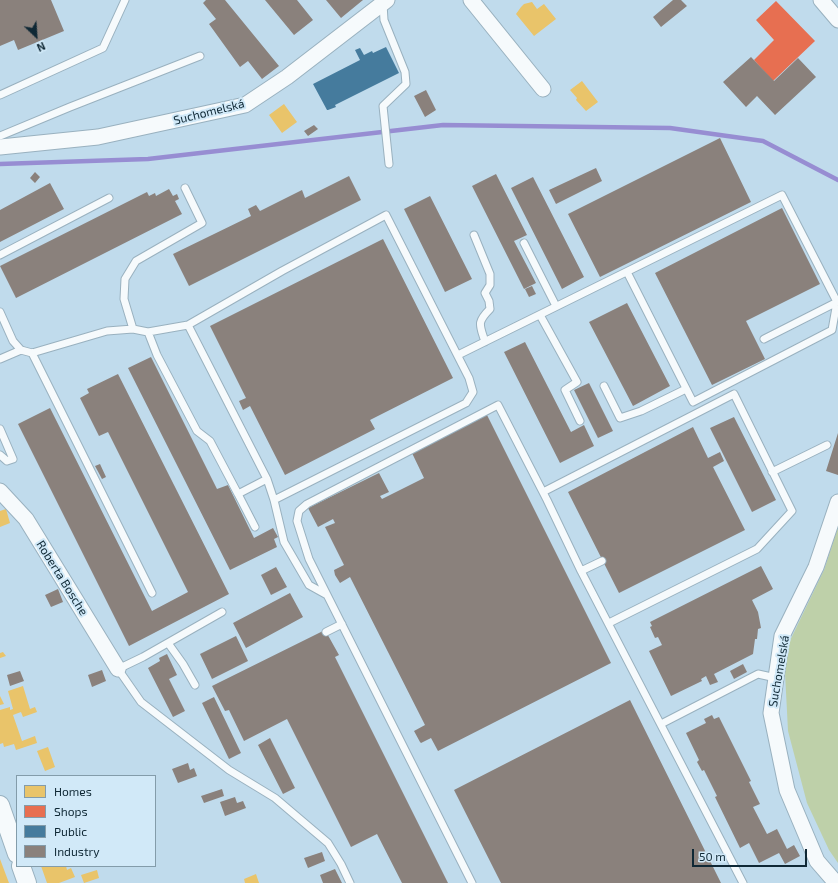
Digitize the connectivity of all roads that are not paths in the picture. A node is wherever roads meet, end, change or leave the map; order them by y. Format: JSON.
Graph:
{"nodes":[{"id":1,"x":125,"y":0,"type":"edge"},
{"id":2,"x":471,"y":0,"type":"edge"},
{"id":3,"x":821,"y":0,"type":"edge"},
{"id":4,"x":385,"y":2,"type":"edge"},
{"id":5,"x":838,"y":20,"type":"edge"},
{"id":6,"x":200,"y":56,"type":"dead end"},
{"id":7,"x":543,"y":89,"type":"dead end"},
{"id":8,"x":0,"y":95,"type":"edge"},
{"id":9,"x":0,"y":136,"type":"edge"},
{"id":10,"x":0,"y":148,"type":"edge"},
{"id":11,"x":388,"y":164,"type":"dead end"},
{"id":12,"x":185,"y":188,"type":"dead end"},
{"id":13,"x":109,"y":198,"type":"dead end"},
{"id":14,"x":474,"y":235,"type":"dead end"},
{"id":15,"x":524,"y":243,"type":"dead end"},
{"id":16,"x":0,"y":255,"type":"edge"},
{"id":17,"x":626,"y":272,"type":"junction"},
{"id":18,"x":837,"y":302,"type":"edge"},
{"id":19,"x":556,"y":306,"type":"junction"},
{"id":20,"x":0,"y":312,"type":"edge"},
{"id":21,"x":540,"y":315,"type":"junction"},
{"id":22,"x":188,"y":325,"type":"junction"},
{"id":23,"x":133,"y":329,"type":"junction"},
{"id":24,"x":148,"y":332,"type":"junction"},
{"id":25,"x":764,"y":338,"type":"dead end"},
{"id":26,"x":485,"y":342,"type":"junction"},
{"id":27,"x":21,"y":350,"type":"junction"},
{"id":28,"x":32,"y":353,"type":"junction"},
{"id":29,"x":458,"y":355,"type":"junction"},
{"id":30,"x":0,"y":359,"type":"edge"},
{"id":31,"x":604,"y":386,"type":"dead end"},
{"id":32,"x":686,"y":389,"type":"junction"},
{"id":33,"x":580,"y":421,"type":"dead end"},
{"id":34,"x":0,"y":429,"type":"edge"},
{"id":35,"x":827,"y":445,"type":"dead end"},
{"id":36,"x":0,"y":455,"type":"edge"},
{"id":37,"x":772,"y":472,"type":"junction"},
{"id":38,"x":267,"y":479,"type":"junction"},
{"id":39,"x":0,"y":490,"type":"edge"},
{"id":40,"x":543,"y":492,"type":"junction"},
{"id":41,"x":238,"y":494,"type":"junction"},
{"id":42,"x":274,"y":500,"type":"junction"},
{"id":43,"x":838,"y":502,"type":"edge"},
{"id":44,"x":254,"y":527,"type":"dead end"},
{"id":45,"x":602,"y":561,"type":"dead end"},
{"id":46,"x":581,"y":571,"type":"junction"},
{"id":47,"x":152,"y":593,"type":"dead end"},
{"id":48,"x":327,"y":595,"type":"junction"},
{"id":49,"x":222,"y":612,"type":"dead end"},
{"id":50,"x":609,"y":623,"type":"junction"},
{"id":51,"x":342,"y":624,"type":"junction"},
{"id":52,"x":326,"y":632,"type":"dead end"},
{"id":53,"x":168,"y":643,"type":"junction"},
{"id":54,"x":118,"y":669,"type":"junction"},
{"id":55,"x":776,"y":678,"type":"junction"},
{"id":56,"x":195,"y":685,"type":"dead end"},
{"id":57,"x":661,"y":724,"type":"junction"},
{"id":58,"x":0,"y":805,"type":"edge"},
{"id":59,"x":16,"y":851,"type":"edge"},
{"id":60,"x":21,"y":867,"type":"edge"},
{"id":61,"x":27,"y":883,"type":"edge"},
{"id":62,"x":350,"y":883,"type":"edge"},
{"id":63,"x":472,"y":883,"type":"edge"},
{"id":64,"x":743,"y":883,"type":"edge"},
{"id":65,"x":836,"y":883,"type":"edge"}],
"edges":[{"from":1,"to":8,"type":"lane"},
{"from":2,"to":7,"type":"street"},
{"from":3,"to":5,"type":"street"},
{"from":4,"to":10,"type":"street","name":"Suchomelská"},
{"from":4,"to":11,"type":"lane"},
{"from":6,"to":9,"type":"lane"},
{"from":12,"to":23,"type":"lane"},
{"from":13,"to":16,"type":"lane"},
{"from":14,"to":26,"type":"lane"},
{"from":15,"to":19,"type":"lane"},
{"from":17,"to":18,"type":"lane"},
{"from":17,"to":19,"type":"lane"},
{"from":17,"to":32,"type":"lane"},
{"from":18,"to":25,"type":"lane"},
{"from":18,"to":32,"type":"lane"},
{"from":19,"to":21,"type":"lane"},
{"from":20,"to":27,"type":"lane"},
{"from":21,"to":26,"type":"lane"},
{"from":21,"to":33,"type":"lane"},
{"from":22,"to":24,"type":"lane"},
{"from":22,"to":29,"type":"lane"},
{"from":22,"to":38,"type":"lane"},
{"from":23,"to":24,"type":"lane"},
{"from":23,"to":28,"type":"lane"},
{"from":24,"to":41,"type":"lane"},
{"from":26,"to":29,"type":"lane"},
{"from":27,"to":28,"type":"lane"},
{"from":27,"to":30,"type":"lane"},
{"from":28,"to":47,"type":"lane"},
{"from":29,"to":42,"type":"lane"},
{"from":31,"to":32,"type":"lane"},
{"from":34,"to":36,"type":"lane"},
{"from":35,"to":37,"type":"lane"},
{"from":37,"to":40,"type":"lane"},
{"from":37,"to":50,"type":"lane"},
{"from":38,"to":41,"type":"lane"},
{"from":38,"to":42,"type":"lane"},
{"from":39,"to":54,"type":"street","name":"Roberta Bosche"},
{"from":40,"to":46,"type":"lane"},
{"from":40,"to":48,"type":"lane"},
{"from":41,"to":44,"type":"lane"},
{"from":42,"to":48,"type":"lane"},
{"from":43,"to":55,"type":"street","name":"Suchomelská"},
{"from":45,"to":46,"type":"lane"},
{"from":46,"to":50,"type":"lane"},
{"from":48,"to":51,"type":"lane"},
{"from":49,"to":53,"type":"lane"},
{"from":50,"to":57,"type":"lane"},
{"from":51,"to":52,"type":"lane"},
{"from":51,"to":63,"type":"lane"},
{"from":53,"to":54,"type":"lane"},
{"from":53,"to":56,"type":"lane"},
{"from":54,"to":62,"type":"lane"},
{"from":55,"to":57,"type":"lane"},
{"from":55,"to":65,"type":"street","name":"Suchomelská"},
{"from":57,"to":64,"type":"lane"},
{"from":58,"to":59,"type":"street"},
{"from":60,"to":61,"type":"street"}]}
